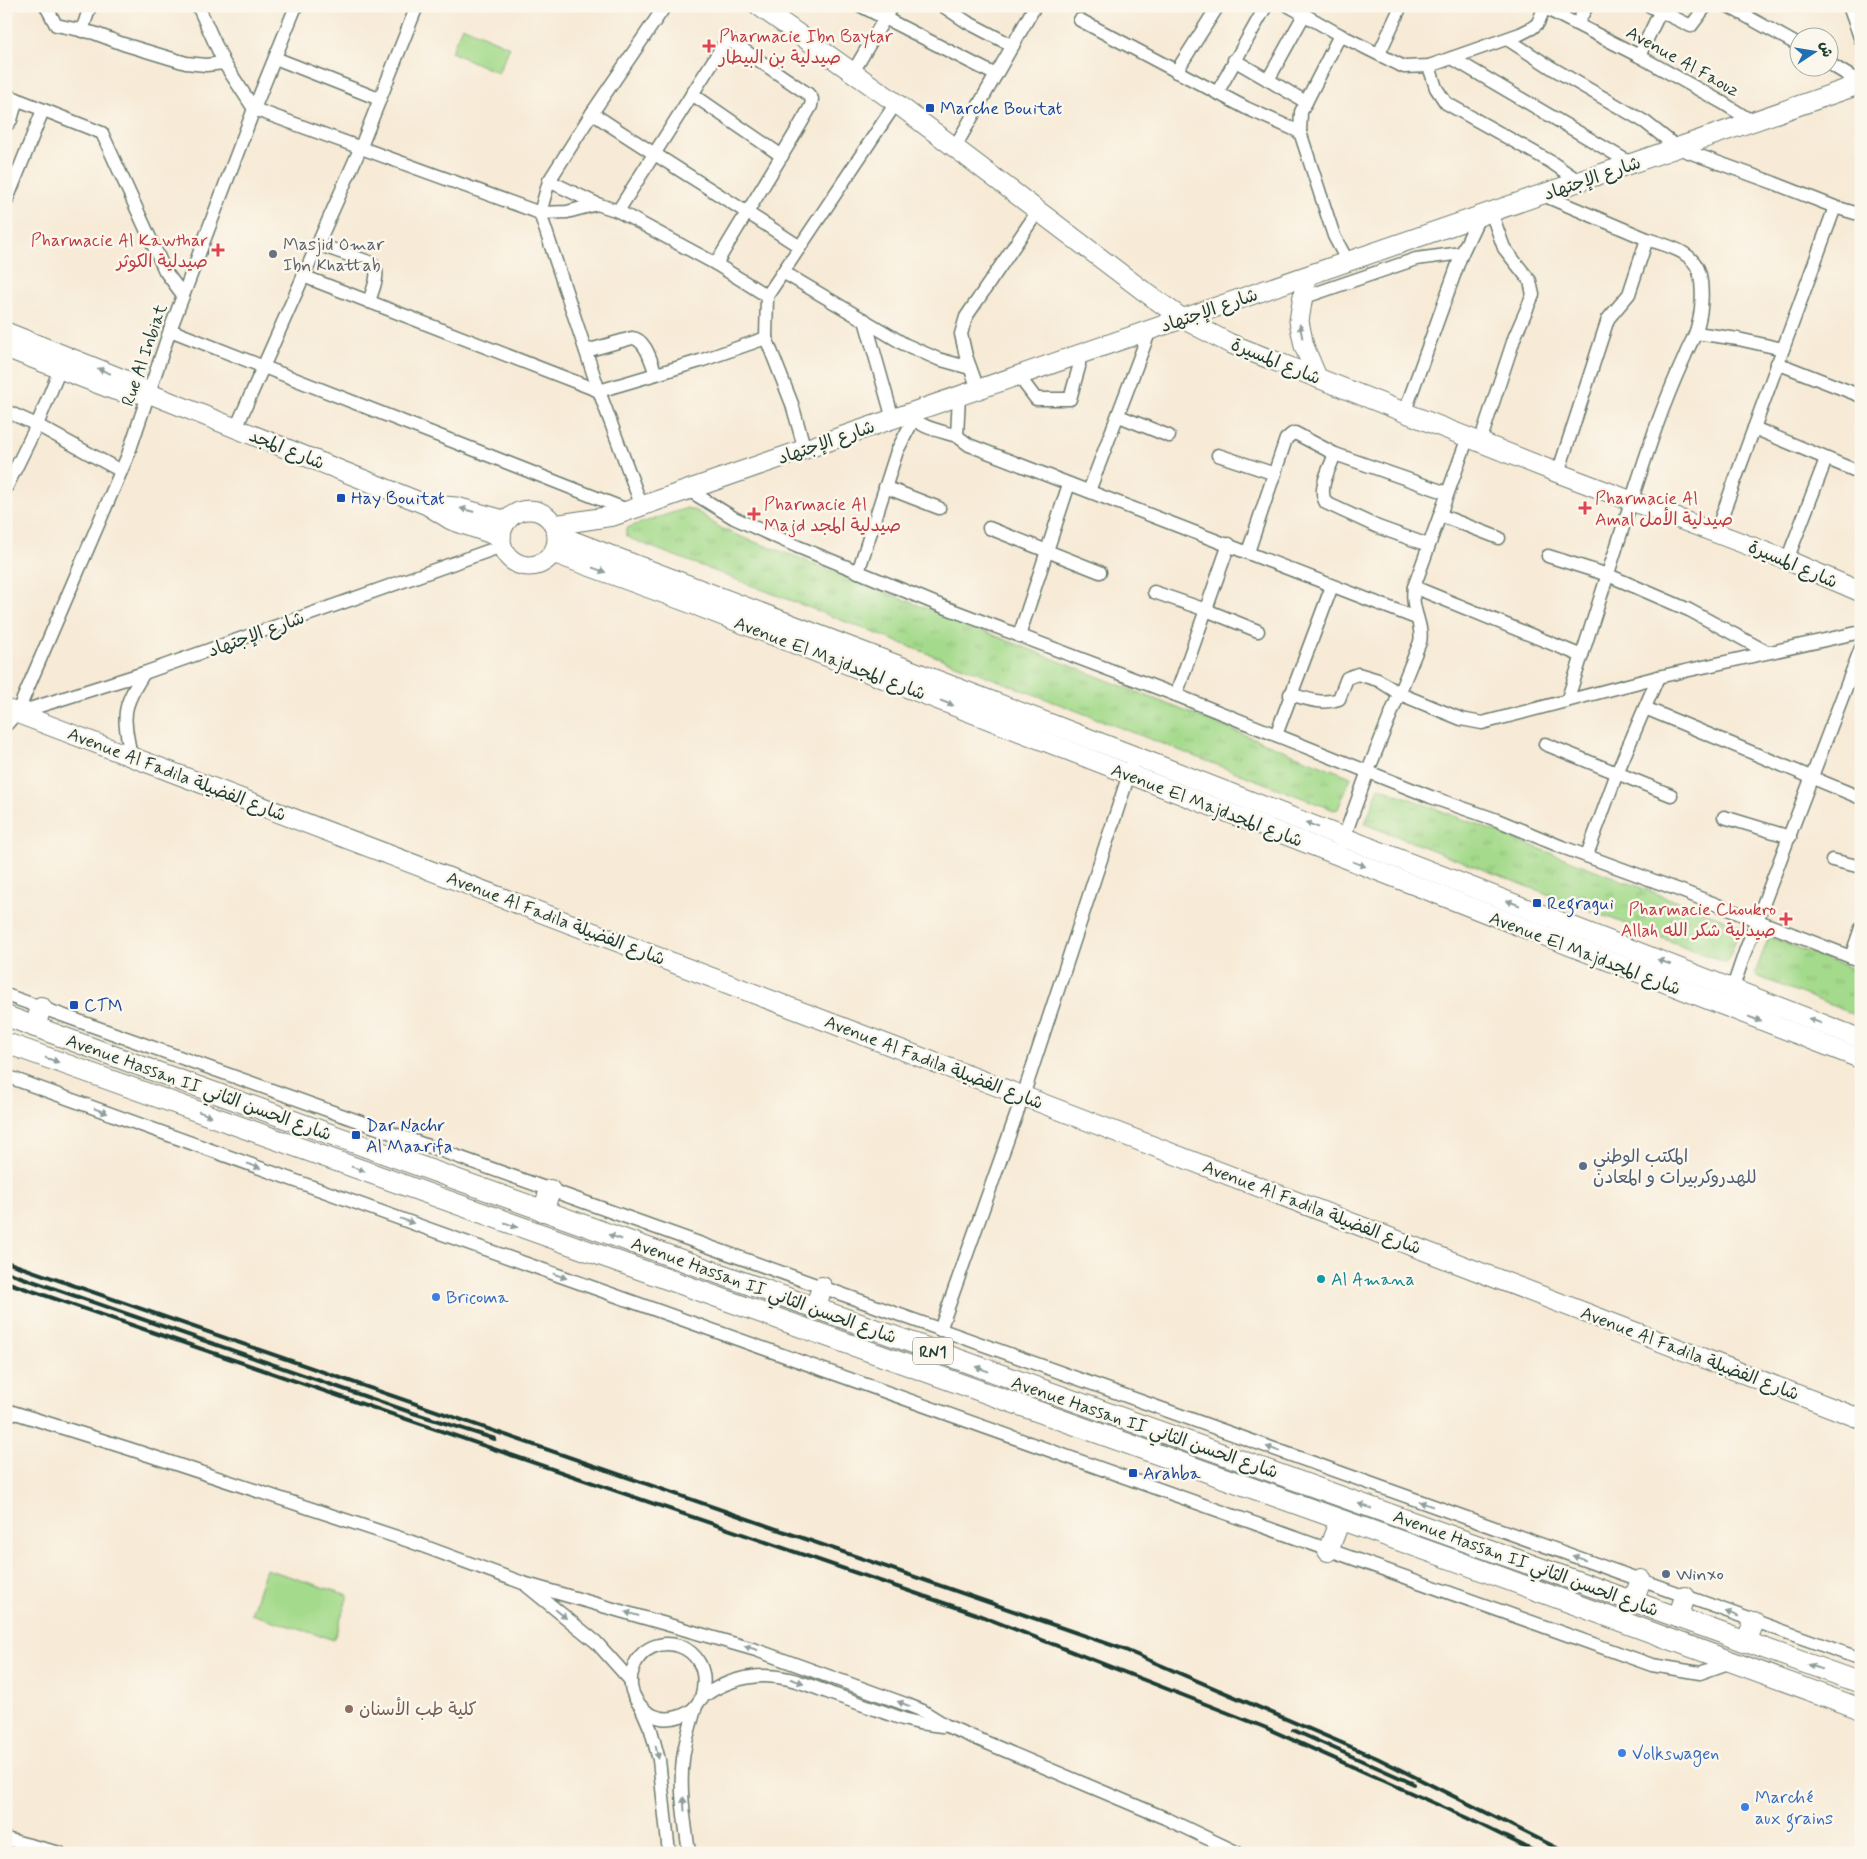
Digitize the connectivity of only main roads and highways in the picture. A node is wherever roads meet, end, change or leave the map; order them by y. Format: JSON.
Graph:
{"nodes":[{"id":1,"x":41,"y":1007,"type":"road end"},
{"id":2,"x":6,"y":1016,"type":"edge"},
{"id":3,"x":35,"y":1027,"type":"junction"},
{"id":4,"x":6,"y":1044,"type":"edge"},
{"id":5,"x":550,"y":1190,"type":"road end"},
{"id":6,"x":543,"y":1211,"type":"junction"},
{"id":7,"x":822,"y":1287,"type":"road end"},
{"id":8,"x":815,"y":1309,"type":"junction"},
{"id":9,"x":1340,"y":1520,"type":"junction"},
{"id":10,"x":1328,"y":1550,"type":"road end"},
{"id":11,"x":1641,"y":1580,"type":"road end"},
{"id":12,"x":1685,"y":1597,"type":"road end"},
{"id":13,"x":1633,"y":1602,"type":"junction"},
{"id":14,"x":1678,"y":1617,"type":"junction"},
{"id":15,"x":1754,"y":1622,"type":"road end"},
{"id":16,"x":1746,"y":1642,"type":"junction"},
{"id":17,"x":1861,"y":1683,"type":"edge"},
{"id":18,"x":1861,"y":1710,"type":"edge"}],
"edges":[{"from":1,"to":3,"type":"main road"},
{"from":2,"to":3,"type":"main road","name":"Avenue Hassan II شارع الحسن الثاني","number":"RN1"},
{"from":3,"to":6,"type":"main road","name":"Avenue Hassan II شارع الحسن الثاني","number":"RN1"},
{"from":4,"to":9,"type":"main road","name":"Avenue Hassan II شارع الحسن الثاني","number":"RN1","one_way":true},
{"from":5,"to":6,"type":"main road"},
{"from":8,"to":6,"type":"main road","name":"Avenue Hassan II شارع الحسن الثاني","number":"RN1","one_way":true},
{"from":7,"to":8,"type":"main road"},
{"from":13,"to":8,"type":"main road","name":"Avenue Hassan II شارع الحسن الثاني","number":"RN1","one_way":true},
{"from":9,"to":10,"type":"main road"},
{"from":9,"to":18,"type":"main road","name":"Avenue Hassan II شارع الحسن الثاني","number":"RN1"},
{"from":11,"to":13,"type":"main road"},
{"from":12,"to":14,"type":"main road"},
{"from":13,"to":14,"type":"main road","name":"Avenue Hassan II شارع الحسن الثاني","number":"RN1"},
{"from":14,"to":16,"type":"main road","name":"Avenue Hassan II شارع الحسن الثاني","number":"RN1"},
{"from":15,"to":16,"type":"main road"},
{"from":17,"to":16,"type":"main road","name":"Avenue Hassan II شارع الحسن الثاني","number":"RN1","one_way":true}]}
